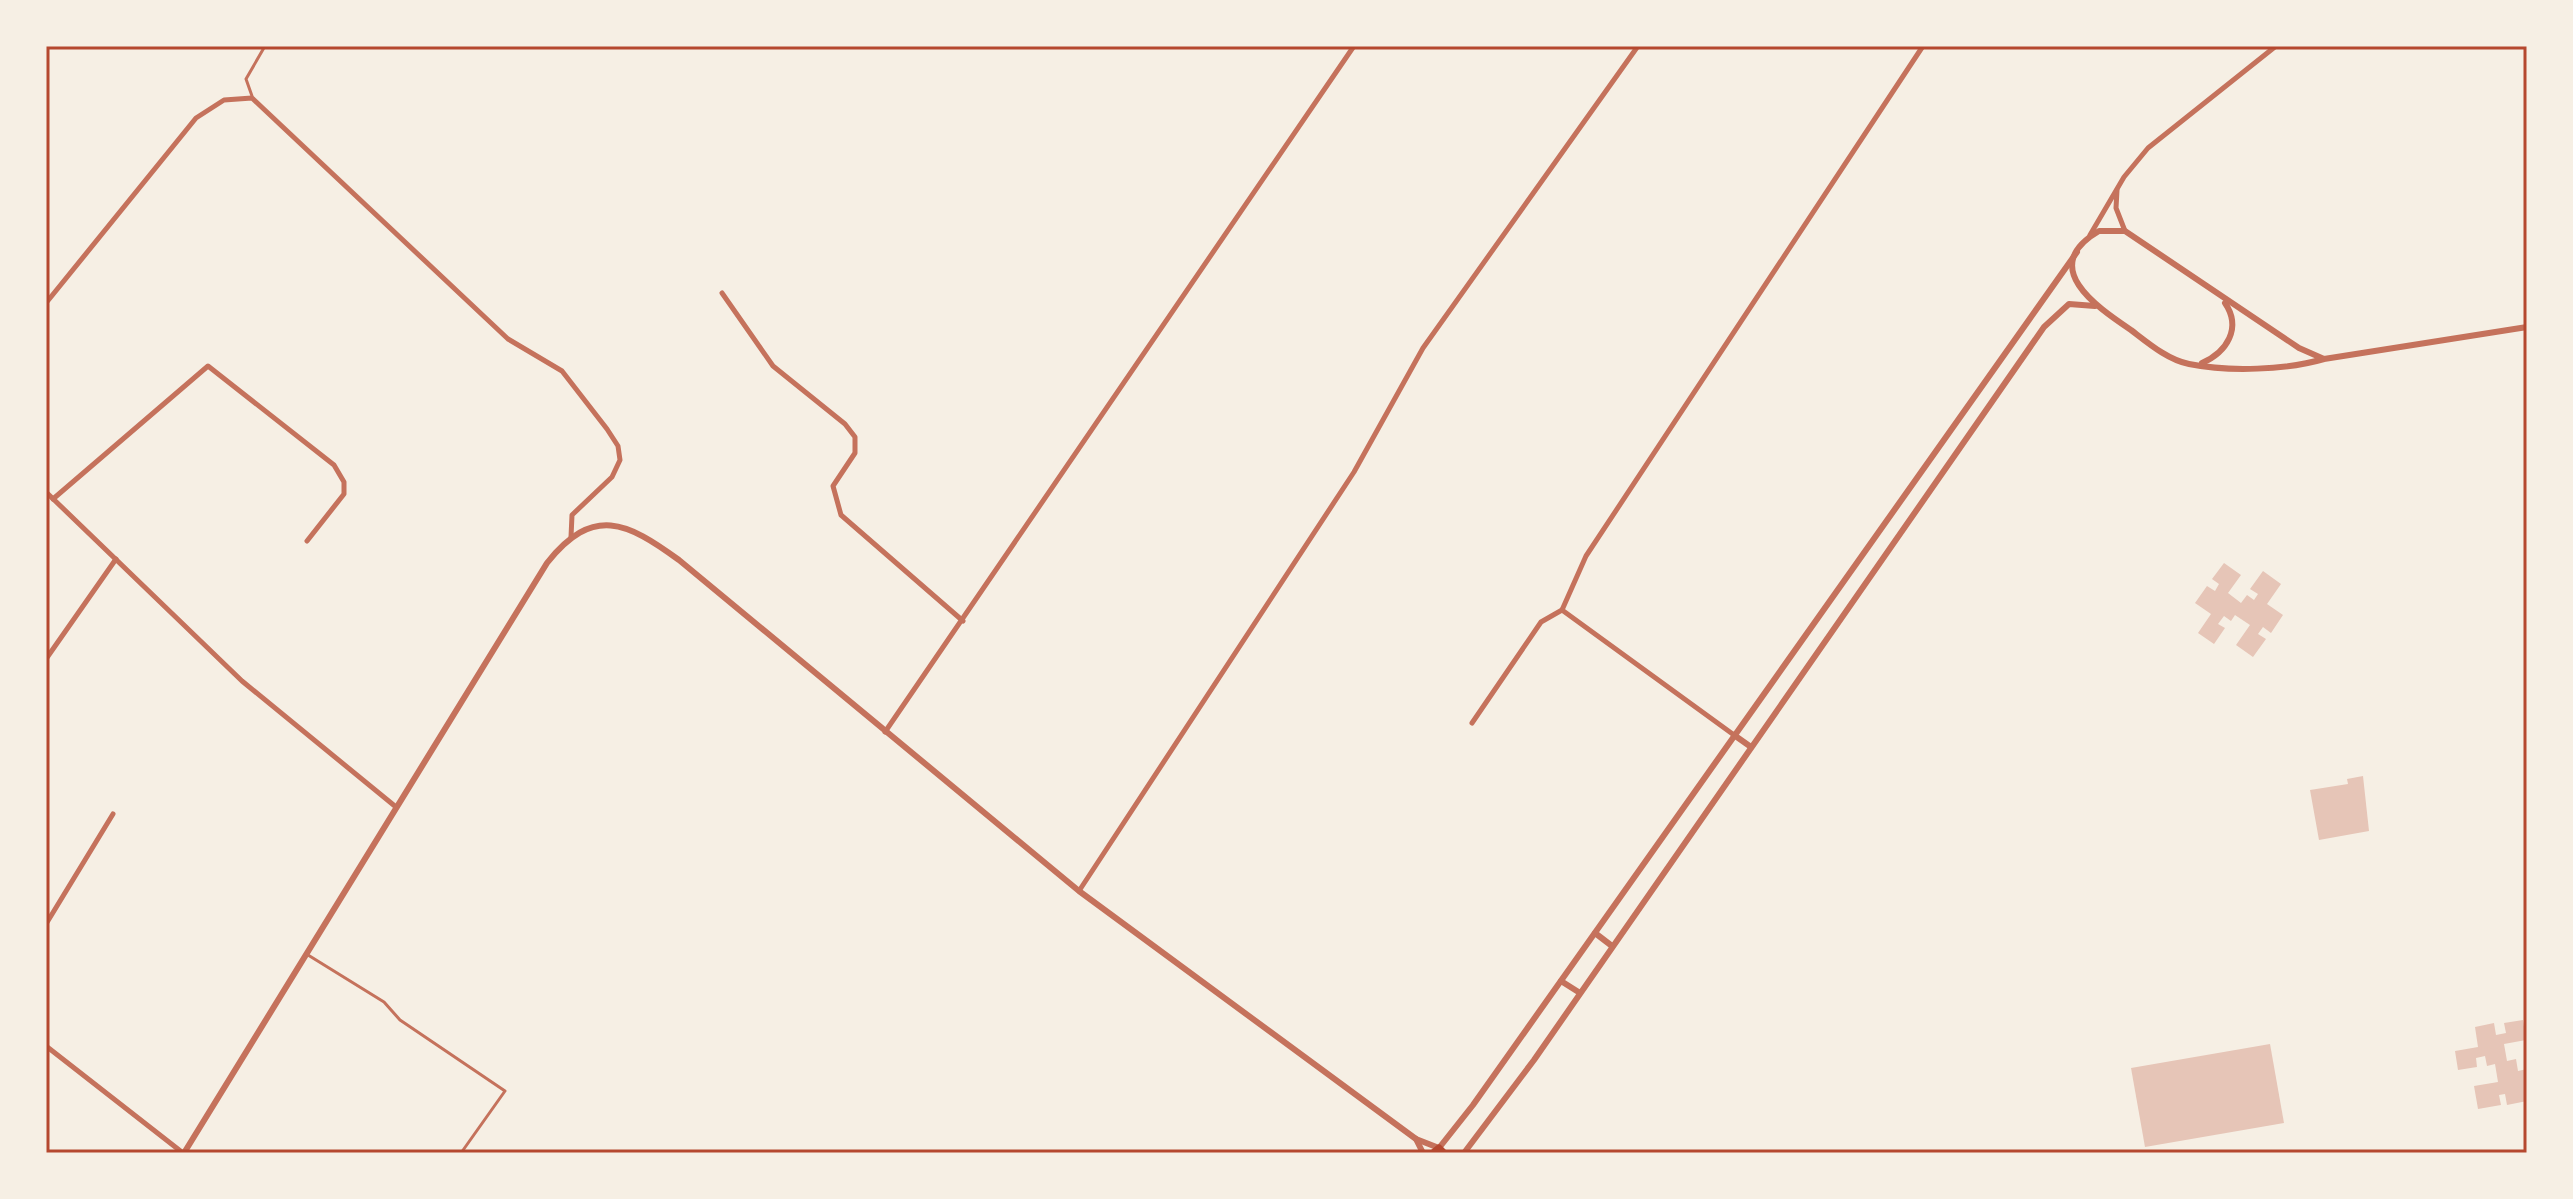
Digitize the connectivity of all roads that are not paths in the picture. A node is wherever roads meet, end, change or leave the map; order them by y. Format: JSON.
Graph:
{"nodes":[{"id":1,"x":265,"y":46,"type":"edge"},
{"id":2,"x":1354,"y":46,"type":"edge"},
{"id":3,"x":1638,"y":46,"type":"edge"},
{"id":4,"x":1923,"y":46,"type":"edge"},
{"id":5,"x":2276,"y":46,"type":"edge"},
{"id":6,"x":252,"y":98,"type":"junction"},
{"id":7,"x":2117,"y":189,"type":"junction"},
{"id":8,"x":2125,"y":231,"type":"junction"},
{"id":9,"x":2090,"y":236,"type":"junction"},
{"id":10,"x":2077,"y":252,"type":"junction"},
{"id":11,"x":722,"y":293,"type":"dead end"},
{"id":12,"x":2218,"y":294,"type":"junction"},
{"id":13,"x":46,"y":303,"type":"edge"},
{"id":14,"x":2095,"y":306,"type":"junction"},
{"id":15,"x":2527,"y":327,"type":"edge"},
{"id":16,"x":2324,"y":359,"type":"junction"},
{"id":17,"x":2190,"y":365,"type":"junction"},
{"id":18,"x":46,"y":492,"type":"edge"},
{"id":19,"x":53,"y":499,"type":"junction"},
{"id":20,"x":571,"y":537,"type":"junction"},
{"id":21,"x":307,"y":541,"type":"dead end"},
{"id":22,"x":116,"y":559,"type":"junction"},
{"id":23,"x":1562,"y":610,"type":"junction"},
{"id":24,"x":963,"y":621,"type":"junction"},
{"id":25,"x":46,"y":659,"type":"edge"},
{"id":26,"x":1472,"y":723,"type":"dead end"},
{"id":27,"x":885,"y":732,"type":"junction"},
{"id":28,"x":1734,"y":735,"type":"junction"},
{"id":29,"x":1751,"y":747,"type":"junction"},
{"id":30,"x":396,"y":807,"type":"junction"},
{"id":31,"x":113,"y":814,"type":"dead end"},
{"id":32,"x":1079,"y":891,"type":"junction"},
{"id":33,"x":46,"y":924,"type":"edge"},
{"id":34,"x":1595,"y":933,"type":"junction"},
{"id":35,"x":1612,"y":946,"type":"junction"},
{"id":36,"x":306,"y":954,"type":"junction"},
{"id":37,"x":1561,"y":981,"type":"junction"},
{"id":38,"x":1580,"y":993,"type":"junction"},
{"id":39,"x":46,"y":1046,"type":"edge"},
{"id":40,"x":1416,"y":1139,"type":"junction"},
{"id":41,"x":1439,"y":1151,"type":"edge"},
{"id":42,"x":184,"y":1153,"type":"edge"},
{"id":43,"x":461,"y":1153,"type":"edge"},
{"id":44,"x":1423,"y":1153,"type":"edge"},
{"id":45,"x":1464,"y":1153,"type":"edge"}],
"edges":[{"from":1,"to":6,"type":"lane"},
{"from":2,"to":24,"type":"street"},
{"from":3,"to":32,"type":"street"},
{"from":4,"to":23,"type":"street"},
{"from":5,"to":7,"type":"street"},
{"from":6,"to":13,"type":"street"},
{"from":6,"to":20,"type":"street"},
{"from":7,"to":8,"type":"street"},
{"from":7,"to":9,"type":"street"},
{"from":8,"to":9,"type":"street"},
{"from":8,"to":12,"type":"street"},
{"from":9,"to":10,"type":"street"},
{"from":10,"to":14,"type":"street"},
{"from":10,"to":28,"type":"street"},
{"from":11,"to":24,"type":"street"},
{"from":12,"to":16,"type":"street"},
{"from":12,"to":17,"type":"street"},
{"from":14,"to":17,"type":"street"},
{"from":14,"to":29,"type":"street"},
{"from":15,"to":16,"type":"street"},
{"from":16,"to":17,"type":"street"},
{"from":18,"to":19,"type":"street"},
{"from":19,"to":21,"type":"street"},
{"from":19,"to":22,"type":"street"},
{"from":20,"to":27,"type":"street"},
{"from":20,"to":30,"type":"street"},
{"from":22,"to":25,"type":"street"},
{"from":22,"to":30,"type":"street"},
{"from":23,"to":26,"type":"street"},
{"from":23,"to":28,"type":"street"},
{"from":24,"to":27,"type":"street"},
{"from":27,"to":32,"type":"street"},
{"from":28,"to":29,"type":"street"},
{"from":28,"to":34,"type":"street"},
{"from":29,"to":35,"type":"street"},
{"from":30,"to":36,"type":"street"},
{"from":31,"to":33,"type":"street"},
{"from":32,"to":40,"type":"street"},
{"from":34,"to":35,"type":"street"},
{"from":34,"to":37,"type":"street"},
{"from":35,"to":38,"type":"street"},
{"from":36,"to":42,"type":"street"},
{"from":36,"to":43,"type":"lane"},
{"from":37,"to":38,"type":"street"},
{"from":37,"to":41,"type":"street"},
{"from":38,"to":45,"type":"street"},
{"from":39,"to":42,"type":"street"},
{"from":40,"to":41,"type":"street"},
{"from":40,"to":44,"type":"street"}]}
